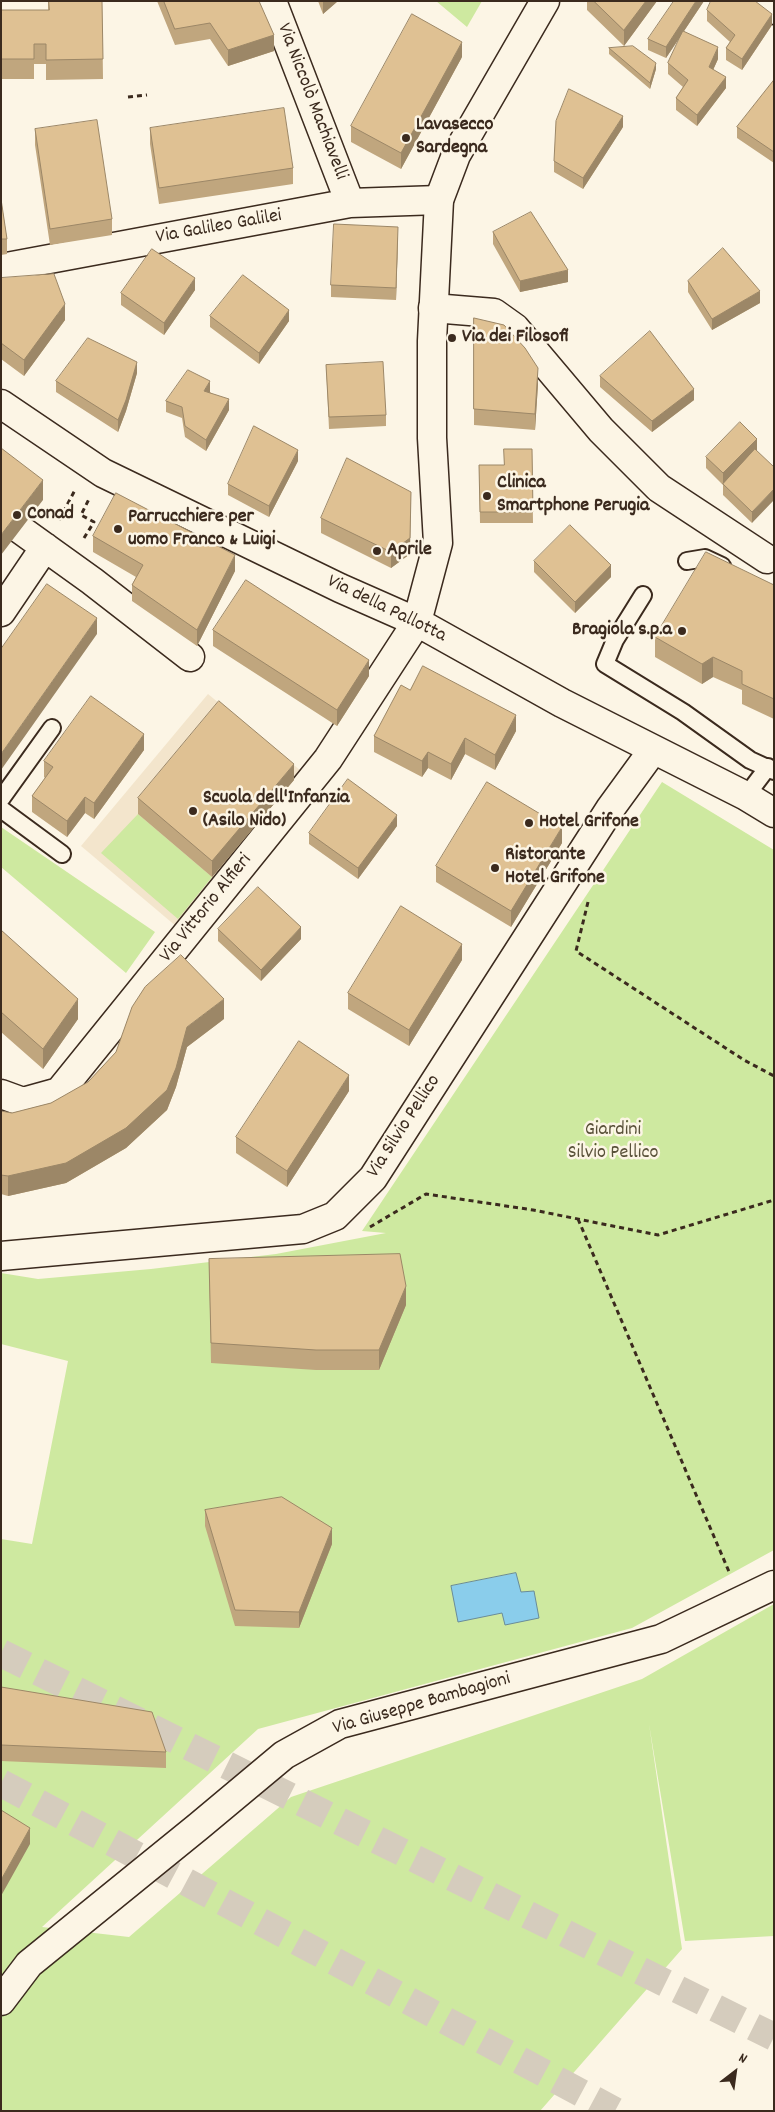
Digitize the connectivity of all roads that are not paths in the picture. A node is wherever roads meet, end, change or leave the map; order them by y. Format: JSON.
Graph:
{"nodes":[{"id":1,"x":272,"y":1,"type":"edge"},
{"id":2,"x":545,"y":1,"type":"edge"},
{"id":3,"x":762,"y":1,"type":"edge"},
{"id":4,"x":774,"y":10,"type":"edge"},
{"id":5,"x":439,"y":200,"type":"junction"},
{"id":6,"x":350,"y":203,"type":"junction"},
{"id":7,"x":1,"y":268,"type":"edge"},
{"id":8,"x":433,"y":308,"type":"junction"},
{"id":9,"x":1,"y":404,"type":"edge"},
{"id":10,"x":21,"y":530,"type":"edge"},
{"id":11,"x":45,"y":547,"type":"junction"},
{"id":12,"x":768,"y":559,"type":"dead end"},
{"id":13,"x":686,"y":561,"type":"dead end"},
{"id":14,"x":740,"y":574,"type":"edge"},
{"id":15,"x":643,"y":595,"type":"dead end"},
{"id":16,"x":1,"y":612,"type":"edge"},
{"id":17,"x":417,"y":622,"type":"junction"},
{"id":18,"x":190,"y":657,"type":"dead end"},
{"id":19,"x":52,"y":728,"type":"dead end"},
{"id":20,"x":652,"y":750,"type":"junction"},
{"id":21,"x":771,"y":769,"type":"edge"},
{"id":22,"x":746,"y":796,"type":"junction"},
{"id":23,"x":1,"y":798,"type":"edge"},
{"id":24,"x":1,"y":810,"type":"edge"},
{"id":25,"x":774,"y":813,"type":"edge"},
{"id":26,"x":62,"y":854,"type":"dead end"},
{"id":27,"x":1,"y":1094,"type":"edge"},
{"id":28,"x":1,"y":1256,"type":"edge"},
{"id":29,"x":774,"y":1585,"type":"edge"},
{"id":30,"x":1,"y":2001,"type":"edge"}],
"edges":[{"from":1,"to":6,"type":"street","name":"Via Niccolò Machiavelli"},
{"from":2,"to":5,"type":"street"},
{"from":3,"to":4,"type":"street"},
{"from":5,"to":6,"type":"street","name":"Via Galileo Galilei"},
{"from":5,"to":8,"type":"street"},
{"from":6,"to":7,"type":"street","name":"Via Galileo Galilei"},
{"from":8,"to":12,"type":"street"},
{"from":8,"to":17,"type":"street","name":"Via Vittorio Alfieri"},
{"from":9,"to":17,"type":"street","name":"Via della Pallotta"},
{"from":10,"to":11,"type":"street"},
{"from":11,"to":16,"type":"street"},
{"from":11,"to":18,"type":"street"},
{"from":13,"to":14,"type":"lane"},
{"from":15,"to":21,"type":"lane"},
{"from":17,"to":20,"type":"street","name":"Via della Pallotta"},
{"from":17,"to":27,"type":"street","name":"Via Vittorio Alfieri"},
{"from":19,"to":23,"type":"lane"},
{"from":20,"to":22,"type":"street","name":"Via della Pallotta"},
{"from":20,"to":28,"type":"street","name":"Via Silvio Pellico"},
{"from":21,"to":22,"type":"lane"},
{"from":22,"to":25,"type":"street","name":"Via della Pallotta"},
{"from":24,"to":26,"type":"lane"},
{"from":29,"to":30,"type":"street","name":"Via Giuseppe Bambagioni"}]}
